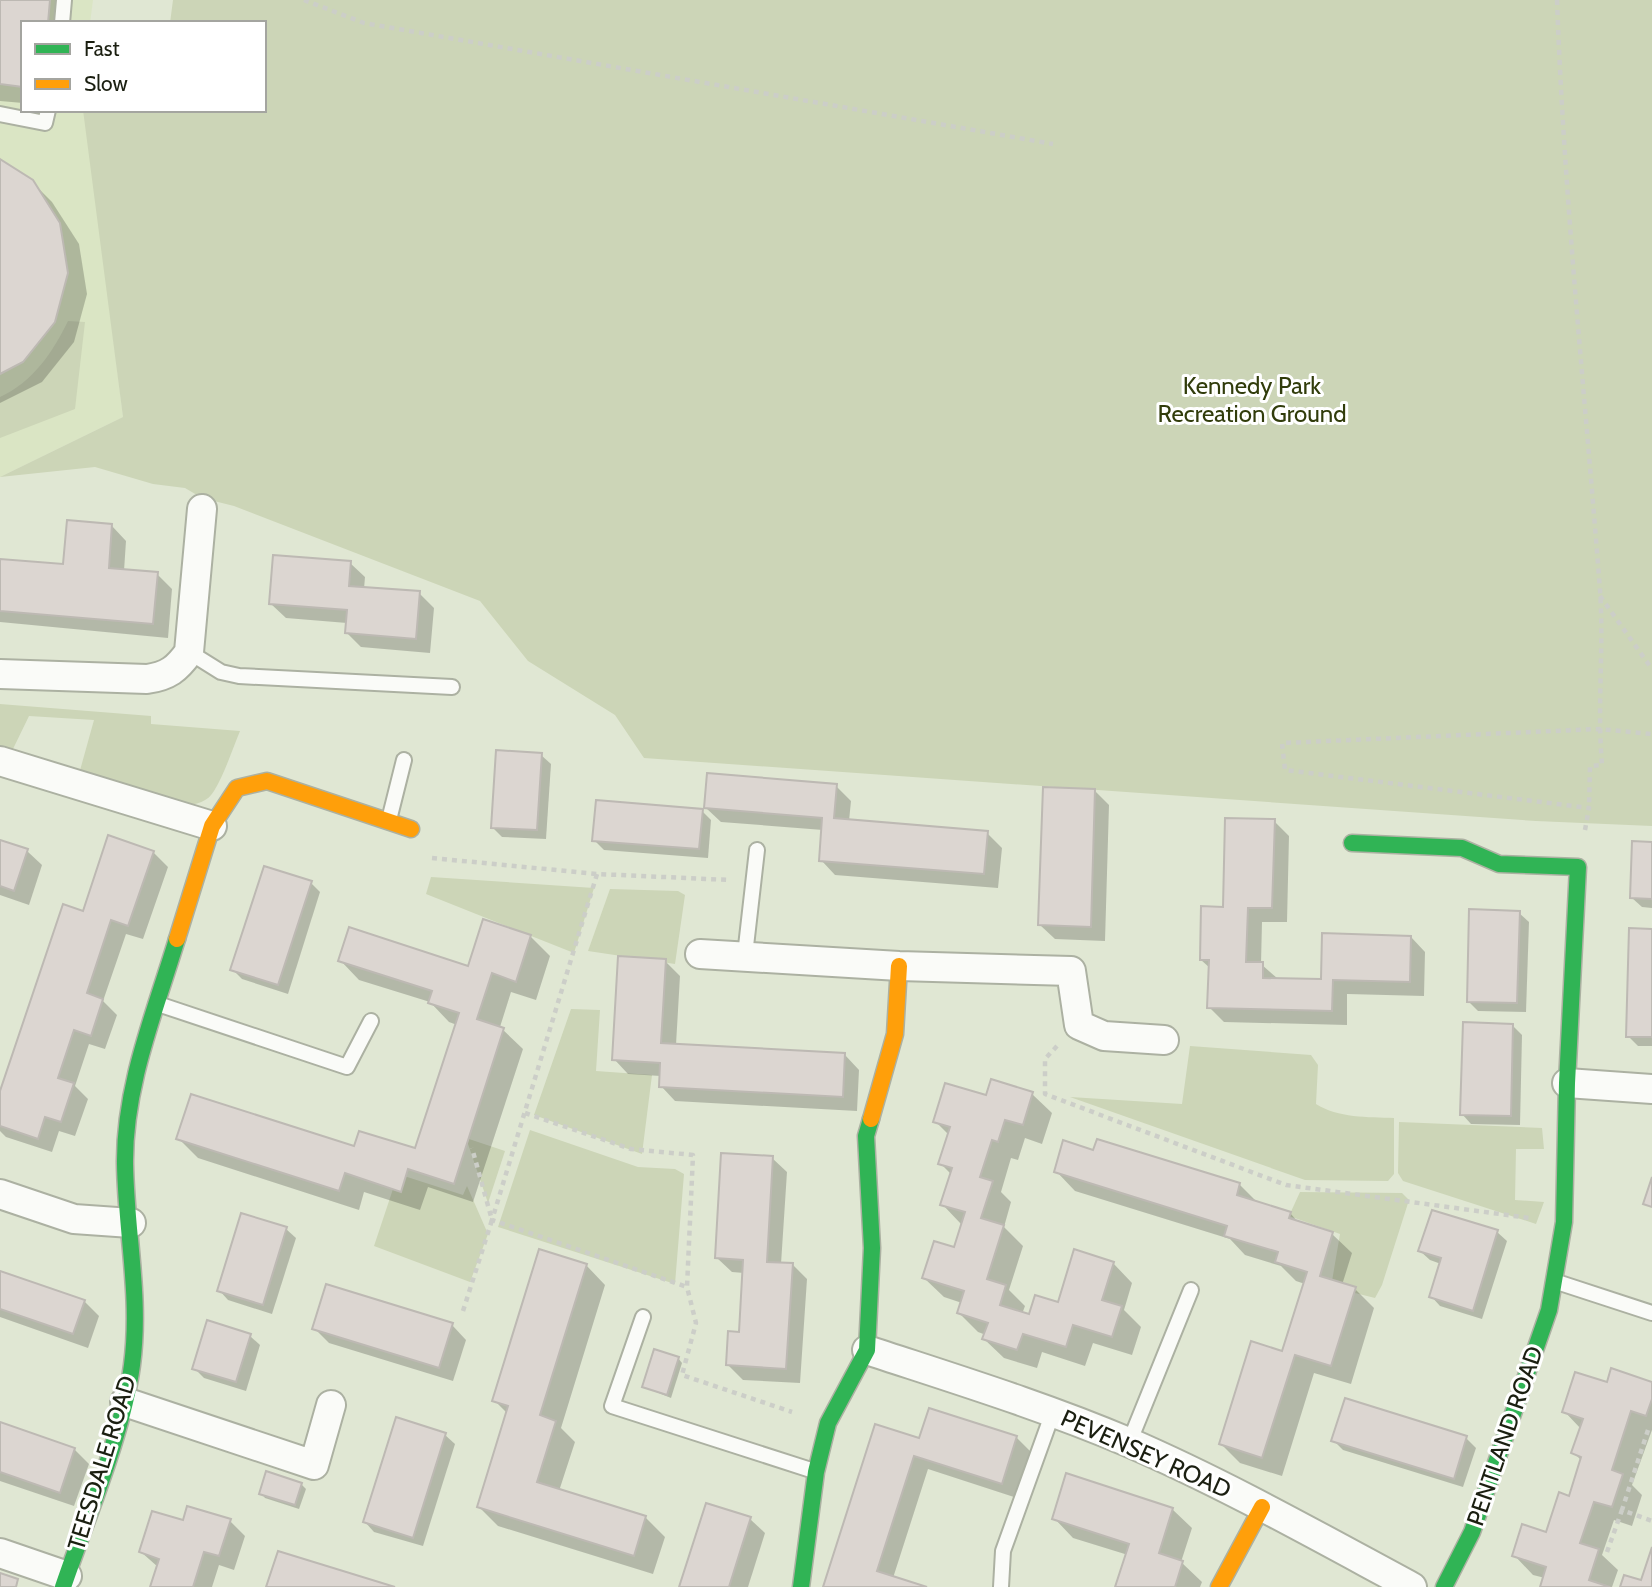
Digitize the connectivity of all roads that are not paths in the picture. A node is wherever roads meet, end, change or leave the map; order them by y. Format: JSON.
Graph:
{"nodes":[{"id":1,"x":64,"y":0,"type":"edge"},
{"id":2,"x":62,"y":21,"type":"edge"},
{"id":3,"x":48,"y":112,"type":"edge"},
{"id":4,"x":0,"y":114,"type":"edge"},
{"id":5,"x":202,"y":509,"type":"dead end"},
{"id":6,"x":190,"y":652,"type":"junction"},
{"id":7,"x":0,"y":674,"type":"edge"},
{"id":8,"x":452,"y":687,"type":"dead end"},
{"id":9,"x":404,"y":760,"type":"dead end"},
{"id":10,"x":0,"y":761,"type":"edge"},
{"id":11,"x":388,"y":822,"type":"junction"},
{"id":12,"x":212,"y":826,"type":"junction"},
{"id":13,"x":411,"y":829,"type":"road end"},
{"id":14,"x":1352,"y":843,"type":"dead end"},
{"id":15,"x":757,"y":850,"type":"dead end"},
{"id":16,"x":700,"y":954,"type":"dead end"},
{"id":17,"x":745,"y":955,"type":"junction"},
{"id":18,"x":899,"y":966,"type":"junction"},
{"id":19,"x":157,"y":1004,"type":"junction"},
{"id":20,"x":371,"y":1021,"type":"dead end"},
{"id":21,"x":1164,"y":1040,"type":"dead end"},
{"id":22,"x":1567,"y":1083,"type":"junction"},
{"id":23,"x":1652,"y":1089,"type":"edge"},
{"id":24,"x":0,"y":1194,"type":"edge"},
{"id":25,"x":131,"y":1223,"type":"junction"},
{"id":26,"x":1554,"y":1281,"type":"junction"},
{"id":27,"x":1191,"y":1290,"type":"dead end"},
{"id":28,"x":1652,"y":1313,"type":"edge"},
{"id":29,"x":643,"y":1317,"type":"dead end"},
{"id":30,"x":867,"y":1350,"type":"junction"},
{"id":31,"x":125,"y":1402,"type":"junction"},
{"id":32,"x":331,"y":1405,"type":"dead end"},
{"id":33,"x":1053,"y":1412,"type":"junction"},
{"id":34,"x":1129,"y":1443,"type":"junction"},
{"id":35,"x":816,"y":1472,"type":"junction"},
{"id":36,"x":1262,"y":1507,"type":"junction"},
{"id":37,"x":0,"y":1553,"type":"edge"},
{"id":38,"x":65,"y":1582,"type":"edge"},
{"id":39,"x":801,"y":1587,"type":"edge"},
{"id":40,"x":1001,"y":1587,"type":"edge"},
{"id":41,"x":1219,"y":1587,"type":"edge"},
{"id":42,"x":1412,"y":1587,"type":"edge"},
{"id":43,"x":1444,"y":1587,"type":"edge"}],
"edges":[{"from":1,"to":2,"type":"lane"},
{"from":3,"to":4,"type":"lane"},
{"from":5,"to":6,"type":"street"},
{"from":6,"to":7,"type":"street"},
{"from":6,"to":8,"type":"lane"},
{"from":9,"to":11,"type":"lane"},
{"from":10,"to":12,"type":"street"},
{"from":11,"to":12,"type":"street","name":"TEESDALE ROAD"},
{"from":11,"to":13,"type":"street","name":"TEESDALE ROAD"},
{"from":12,"to":19,"type":"street","name":"TEESDALE ROAD"},
{"from":14,"to":22,"type":"street","name":"PENTLAND ROAD"},
{"from":15,"to":17,"type":"lane"},
{"from":16,"to":17,"type":"street"},
{"from":17,"to":18,"type":"street"},
{"from":18,"to":21,"type":"street"},
{"from":18,"to":30,"type":"street"},
{"from":19,"to":20,"type":"lane"},
{"from":19,"to":25,"type":"street","name":"TEESDALE ROAD"},
{"from":22,"to":23,"type":"street"},
{"from":22,"to":26,"type":"street","name":"PENTLAND ROAD"},
{"from":24,"to":25,"type":"street"},
{"from":25,"to":31,"type":"street","name":"TEESDALE ROAD"},
{"from":26,"to":28,"type":"lane"},
{"from":26,"to":43,"type":"street","name":"PENTLAND ROAD"},
{"from":27,"to":34,"type":"lane"},
{"from":29,"to":35,"type":"lane"},
{"from":30,"to":33,"type":"street","name":"PEVENSEY ROAD"},
{"from":30,"to":35,"type":"street"},
{"from":31,"to":32,"type":"street"},
{"from":31,"to":38,"type":"street","name":"TEESDALE ROAD"},
{"from":33,"to":34,"type":"street","name":"PEVENSEY ROAD"},
{"from":33,"to":40,"type":"lane"},
{"from":34,"to":36,"type":"street","name":"PEVENSEY ROAD"},
{"from":35,"to":39,"type":"street"},
{"from":36,"to":41,"type":"street"},
{"from":36,"to":42,"type":"street","name":"PEVENSEY ROAD"},
{"from":37,"to":38,"type":"street","name":"TEESDALE ROAD"}]}
